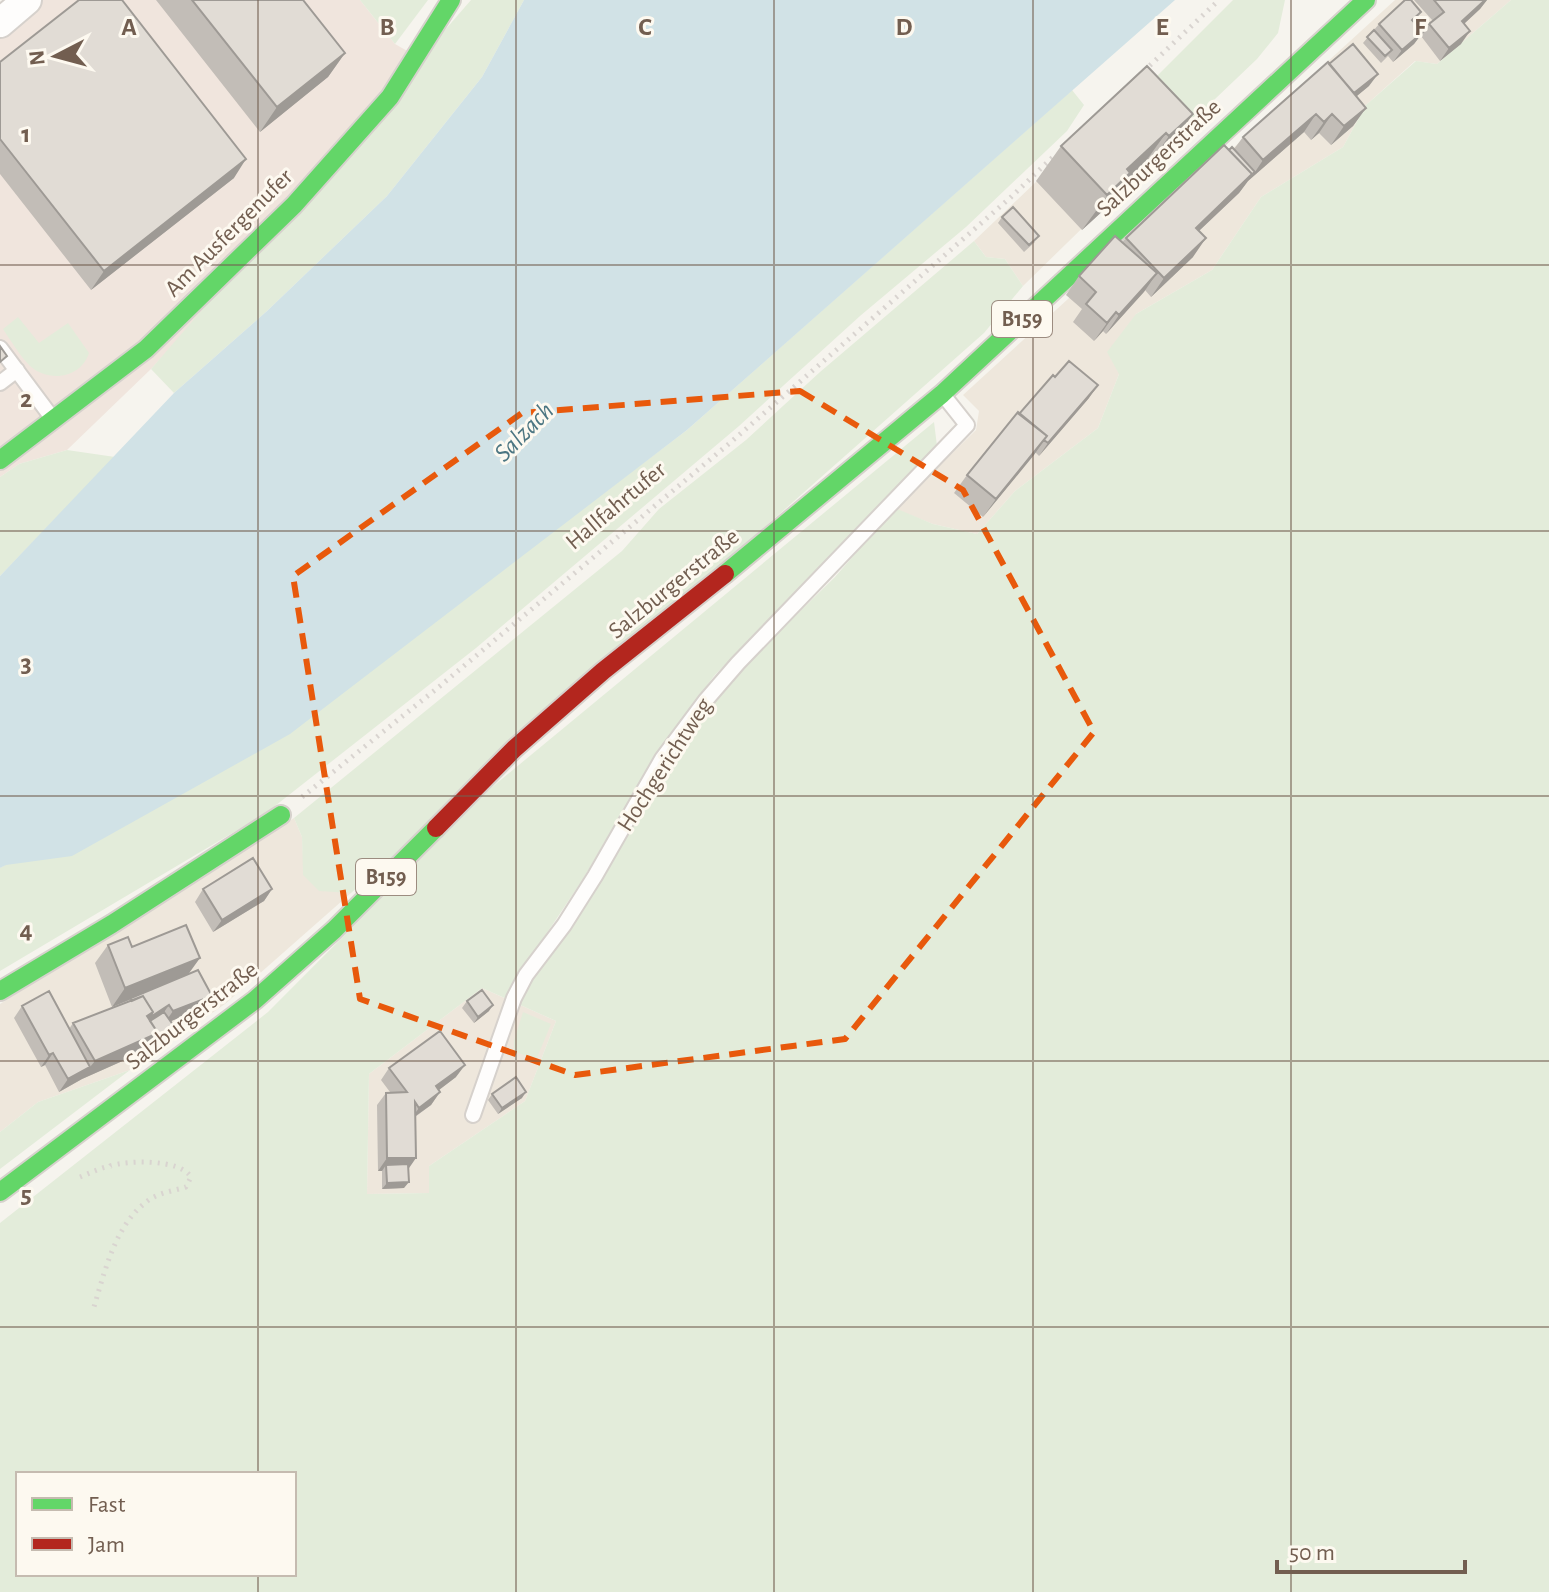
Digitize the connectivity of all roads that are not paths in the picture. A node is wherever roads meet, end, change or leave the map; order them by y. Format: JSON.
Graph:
{"nodes":[{"id":1,"x":27,"y":0,"type":"edge"},
{"id":2,"x":451,"y":0,"type":"edge"},
{"id":3,"x":1366,"y":0,"type":"edge"},
{"id":4,"x":0,"y":23,"type":"edge"},
{"id":5,"x":0,"y":348,"type":"edge"},
{"id":6,"x":17,"y":370,"type":"junction"},
{"id":7,"x":0,"y":383,"type":"edge"},
{"id":8,"x":942,"y":394,"type":"junction"},
{"id":9,"x":54,"y":419,"type":"junction"},
{"id":10,"x":0,"y":460,"type":"edge"},
{"id":11,"x":281,"y":815,"type":"road end"},
{"id":12,"x":0,"y":991,"type":"edge"},
{"id":13,"x":473,"y":1115,"type":"dead end"},
{"id":14,"x":0,"y":1192,"type":"edge"}],
"edges":[{"from":1,"to":4,"type":"street"},
{"from":2,"to":9,"type":"main road","name":"Am Ausfergenufer"},
{"from":3,"to":8,"type":"main road","name":"Salzburgerstraße","number":"B159"},
{"from":5,"to":6,"type":"lane"},
{"from":6,"to":7,"type":"lane"},
{"from":6,"to":9,"type":"lane"},
{"from":8,"to":13,"type":"lane","name":"Hochgerichtweg"},
{"from":8,"to":14,"type":"main road","name":"Salzburgerstraße","number":"B159"},
{"from":9,"to":10,"type":"main road","name":"Am Ausfergenufer"},
{"from":11,"to":12,"type":"main road"}]}
